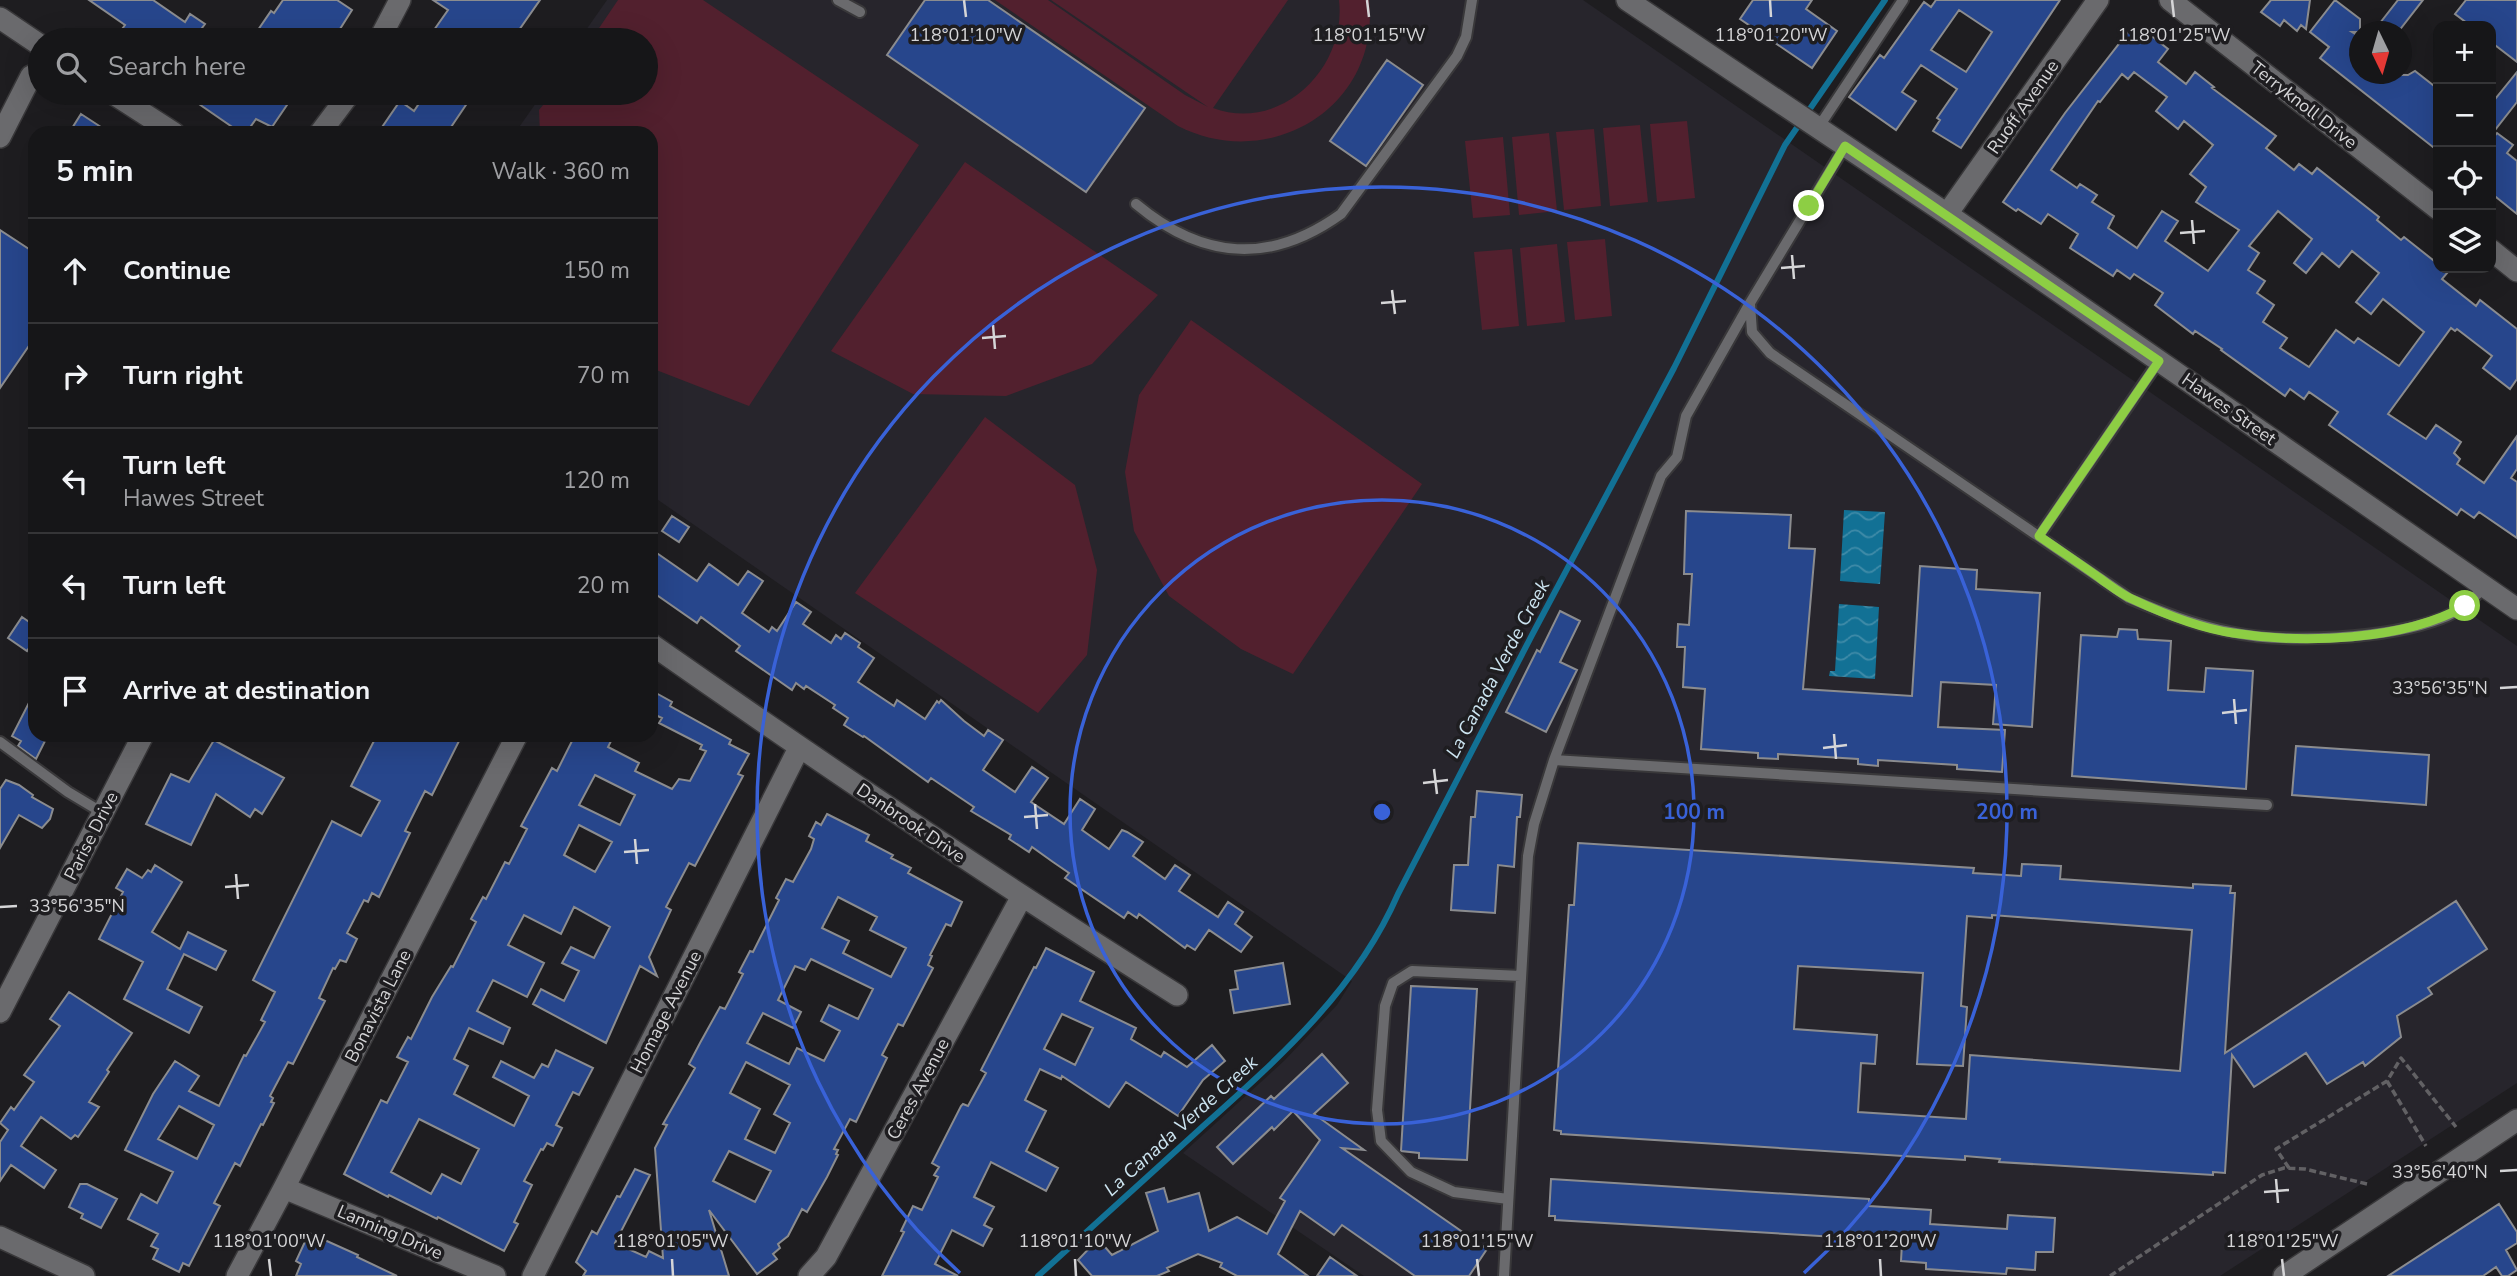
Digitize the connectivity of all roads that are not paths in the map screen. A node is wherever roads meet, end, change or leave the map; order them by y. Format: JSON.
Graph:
{"nodes":[{"id":1,"x":400,"y":0,"type":"edge"},
{"id":2,"x":838,"y":0,"type":"edge"},
{"id":3,"x":1472,"y":0,"type":"edge"},
{"id":4,"x":1627,"y":0,"type":"edge"},
{"id":5,"x":1902,"y":0,"type":"edge"},
{"id":6,"x":2098,"y":0,"type":"edge"},
{"id":7,"x":2170,"y":0,"type":"edge"},
{"id":8,"x":860,"y":12,"type":"dead end"},
{"id":9,"x":0,"y":18,"type":"edge"},
{"id":10,"x":385,"y":28,"type":"edge"},
{"id":11,"x":28,"y":37,"type":"edge"},
{"id":12,"x":28,"y":84,"type":"edge"},
{"id":13,"x":131,"y":105,"type":"edge"},
{"id":14,"x":340,"y":105,"type":"edge"},
{"id":15,"x":163,"y":126,"type":"edge"},
{"id":16,"x":325,"y":126,"type":"edge"},
{"id":17,"x":1816,"y":126,"type":"junction"},
{"id":18,"x":0,"y":137,"type":"edge"},
{"id":19,"x":1845,"y":146,"type":"junction"},
{"id":20,"x":1136,"y":204,"type":"dead end"},
{"id":21,"x":2433,"y":205,"type":"edge"},
{"id":22,"x":1947,"y":214,"type":"junction"},
{"id":23,"x":2496,"y":254,"type":"edge"},
{"id":24,"x":2517,"y":271,"type":"edge"},
{"id":25,"x":1750,"y":303,"type":"junction"},
{"id":26,"x":2159,"y":361,"type":"junction"},
{"id":27,"x":2039,"y":536,"type":"junction"},
{"id":28,"x":2484,"y":587,"type":"junction"},
{"id":29,"x":2517,"y":609,"type":"edge"},
{"id":30,"x":658,"y":649,"type":"edge"},
{"id":31,"x":0,"y":741,"type":"edge"},
{"id":32,"x":139,"y":742,"type":"edge"},
{"id":33,"x":513,"y":742,"type":"edge"},
{"id":34,"x":799,"y":748,"type":"junction"},
{"id":35,"x":1553,"y":760,"type":"junction"},
{"id":36,"x":2267,"y":805,"type":"dead end"},
{"id":37,"x":103,"y":813,"type":"junction"},
{"id":38,"x":1021,"y":898,"type":"junction"},
{"id":39,"x":1521,"y":976,"type":"junction"},
{"id":40,"x":1177,"y":995,"type":"dead end"},
{"id":41,"x":0,"y":1012,"type":"edge"},
{"id":42,"x":2517,"y":1120,"type":"edge"},
{"id":43,"x":284,"y":1188,"type":"junction"},
{"id":44,"x":1508,"y":1199,"type":"junction"},
{"id":45,"x":0,"y":1237,"type":"edge"},
{"id":46,"x":84,"y":1276,"type":"edge"},
{"id":47,"x":237,"y":1276,"type":"edge"},
{"id":48,"x":495,"y":1276,"type":"edge"},
{"id":49,"x":533,"y":1276,"type":"edge"},
{"id":50,"x":809,"y":1276,"type":"edge"},
{"id":51,"x":1504,"y":1276,"type":"edge"},
{"id":52,"x":2284,"y":1276,"type":"edge"}],
"edges":[{"from":1,"to":10,"type":"street"},
{"from":2,"to":8,"type":"lane"},
{"from":3,"to":20,"type":"lane"},
{"from":4,"to":17,"type":"street","name":"Hawes Street"},
{"from":5,"to":17,"type":"lane"},
{"from":6,"to":22,"type":"street","name":"Ruoff Avenue"},
{"from":7,"to":21,"type":"street","name":"Terryknoll Drive"},
{"from":9,"to":11,"type":"street"},
{"from":12,"to":18,"type":"street"},
{"from":13,"to":15,"type":"street"},
{"from":14,"to":16,"type":"street"},
{"from":17,"to":19,"type":"street","name":"Hawes Street"},
{"from":19,"to":22,"type":"street","name":"Hawes Street"},
{"from":19,"to":25,"type":"lane"},
{"from":22,"to":26,"type":"street","name":"Hawes Street"},
{"from":23,"to":24,"type":"street"},
{"from":25,"to":27,"type":"lane"},
{"from":25,"to":35,"type":"lane"},
{"from":26,"to":27,"type":"lane"},
{"from":26,"to":28,"type":"street","name":"Hawes Street"},
{"from":27,"to":28,"type":"lane"},
{"from":28,"to":29,"type":"street","name":"Hawes Street"},
{"from":30,"to":34,"type":"street","name":"Danbrook Drive"},
{"from":31,"to":37,"type":"lane"},
{"from":32,"to":37,"type":"street","name":"Parise Drive"},
{"from":33,"to":43,"type":"street","name":"Bonavista Lane"},
{"from":34,"to":38,"type":"street","name":"Danbrook Drive"},
{"from":34,"to":49,"type":"street","name":"Homage Avenue"},
{"from":35,"to":36,"type":"lane"},
{"from":35,"to":39,"type":"lane"},
{"from":37,"to":41,"type":"street","name":"Parise Drive"},
{"from":38,"to":40,"type":"street","name":"Danbrook Drive"},
{"from":38,"to":50,"type":"street","name":"Ceres Avenue"},
{"from":39,"to":44,"type":"lane"},
{"from":39,"to":44,"type":"lane"},
{"from":42,"to":52,"type":"street"},
{"from":43,"to":47,"type":"street","name":"Bonavista Lane"},
{"from":43,"to":48,"type":"street","name":"Lanning Drive"},
{"from":44,"to":51,"type":"lane"},
{"from":45,"to":46,"type":"street"}]}
